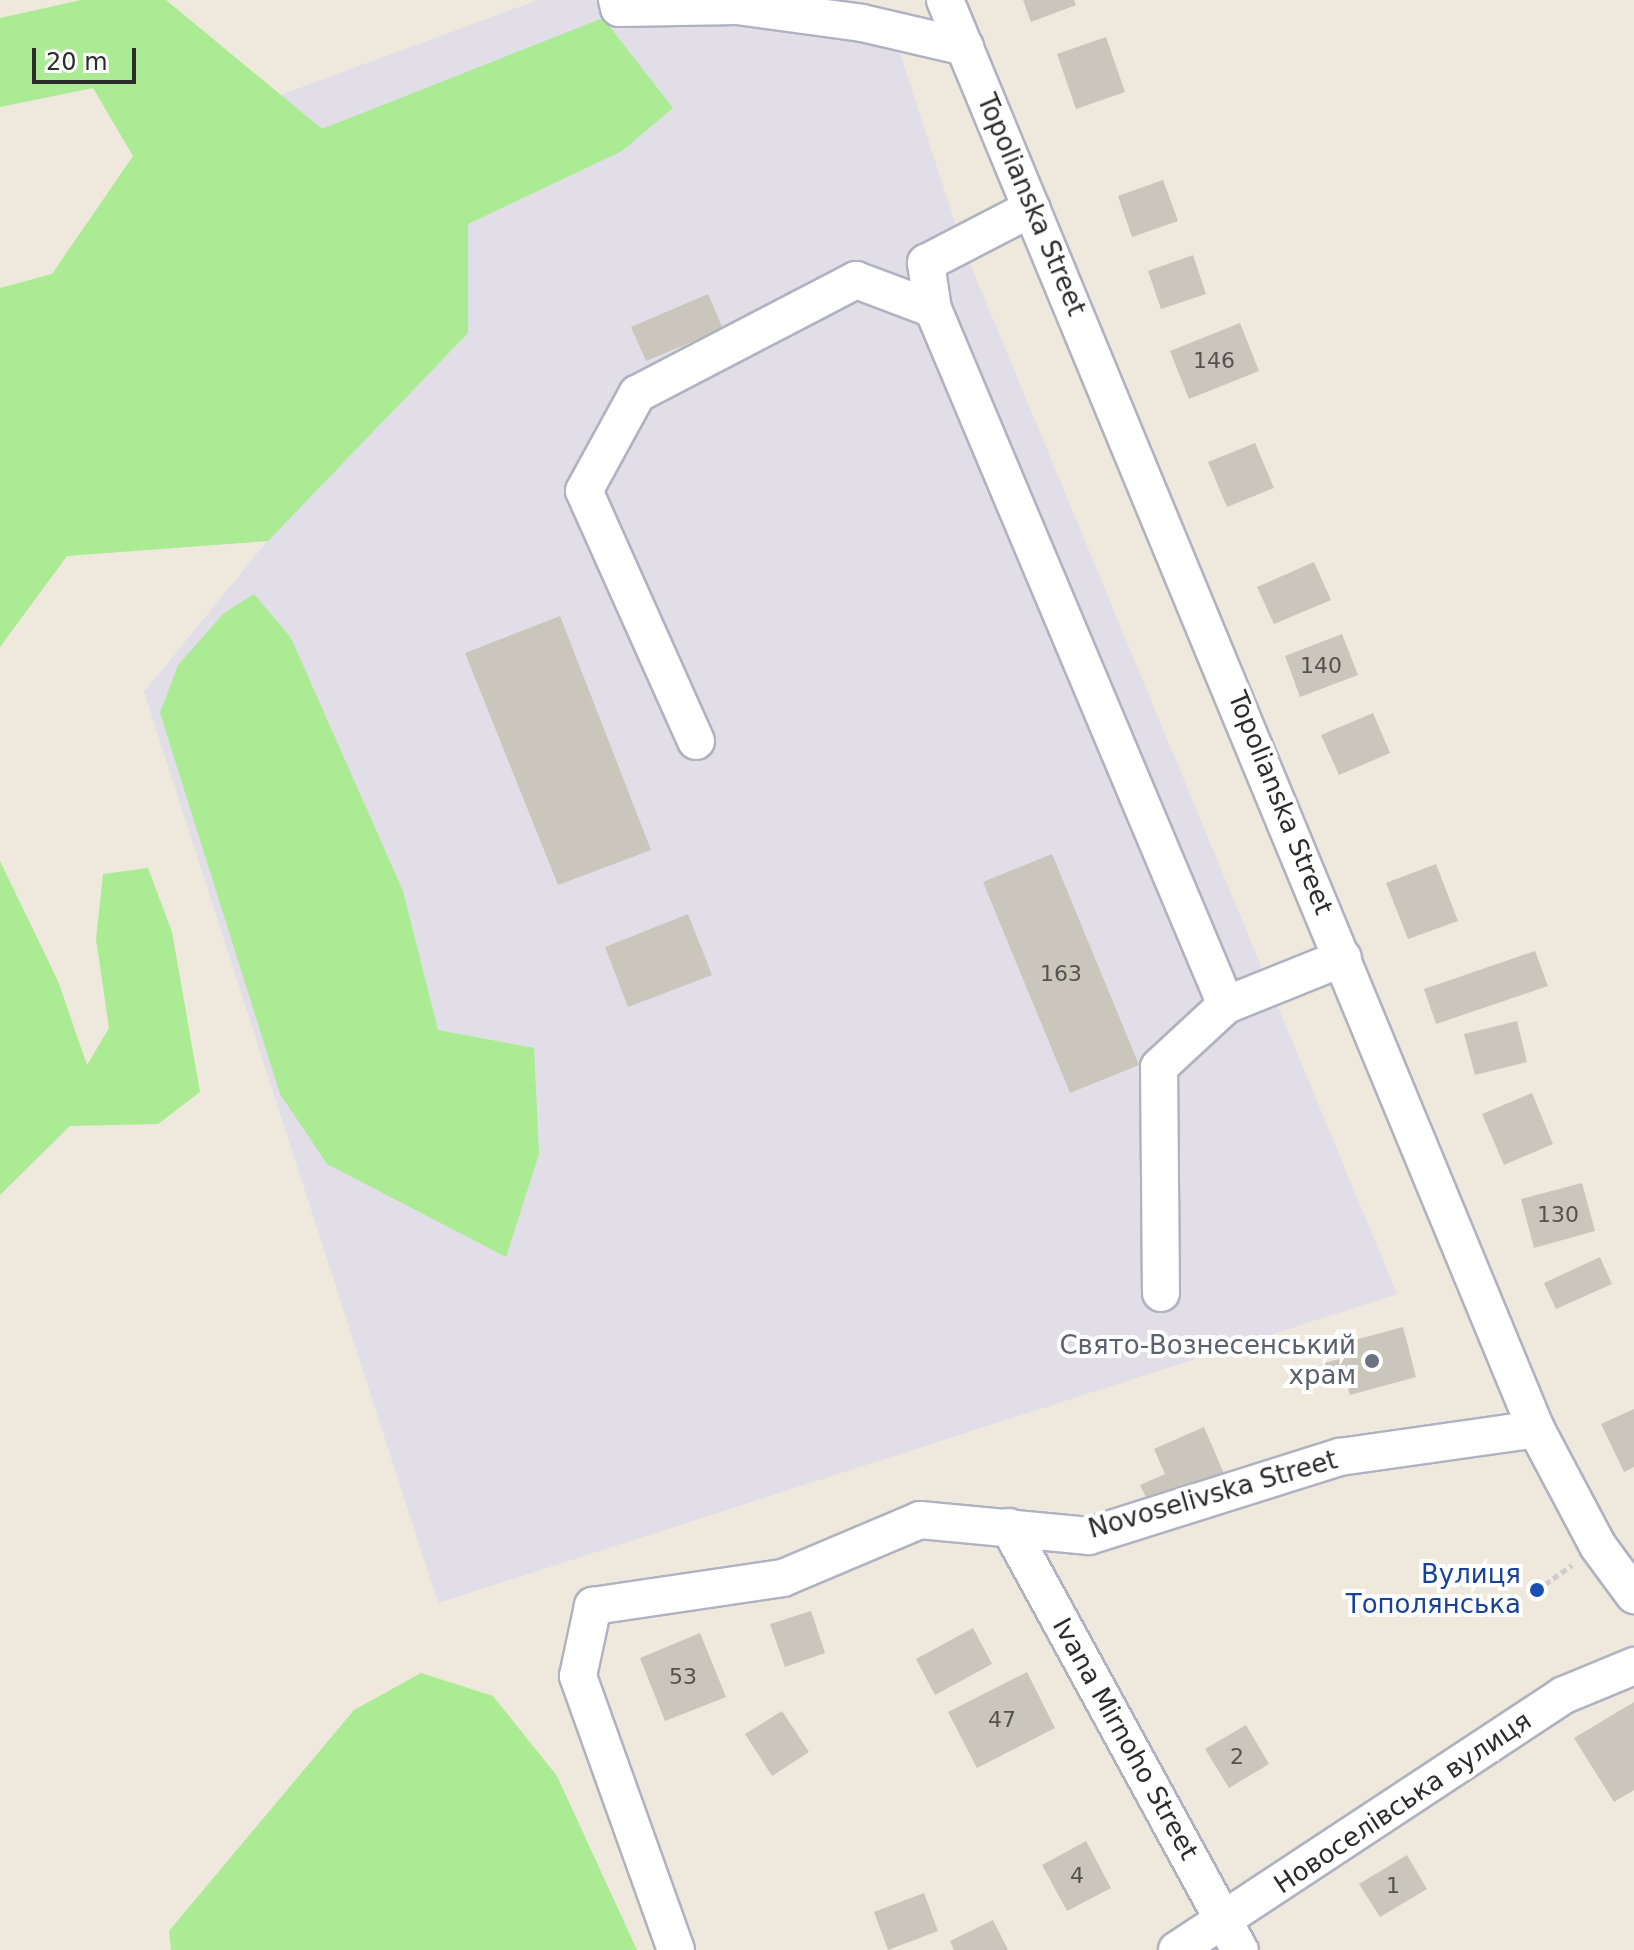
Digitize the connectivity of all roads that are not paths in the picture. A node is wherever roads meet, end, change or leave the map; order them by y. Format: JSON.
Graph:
{"nodes":[{"id":1,"x":617,"y":0,"type":"edge"},
{"id":2,"x":945,"y":0,"type":"edge"},
{"id":3,"x":965,"y":47,"type":"junction"},
{"id":4,"x":1032,"y":208,"type":"junction"},
{"id":5,"x":933,"y":309,"type":"junction"},
{"id":6,"x":696,"y":741,"type":"dead end"},
{"id":7,"x":1343,"y":958,"type":"junction"},
{"id":8,"x":1226,"y":1005,"type":"junction"},
{"id":9,"x":1161,"y":1293,"type":"dead end"},
{"id":10,"x":1536,"y":1429,"type":"junction"},
{"id":11,"x":1009,"y":1527,"type":"junction"},
{"id":12,"x":1634,"y":1595,"type":"edge"},
{"id":13,"x":1634,"y":1666,"type":"edge"},
{"id":14,"x":1233,"y":1936,"type":"edge"},
{"id":15,"x":676,"y":1950,"type":"edge"},
{"id":16,"x":1177,"y":1950,"type":"edge"}],
"edges":[{"from":1,"to":3,"type":"street"},
{"from":2,"to":3,"type":"street","name":"Topolianska Street"},
{"from":3,"to":4,"type":"street","name":"Topolianska Street"},
{"from":4,"to":5,"type":"street"},
{"from":4,"to":7,"type":"street","name":"Topolianska Street"},
{"from":5,"to":6,"type":"street"},
{"from":5,"to":8,"type":"street"},
{"from":7,"to":8,"type":"street"},
{"from":7,"to":10,"type":"street","name":"Topolianska Street"},
{"from":8,"to":9,"type":"street"},
{"from":10,"to":11,"type":"street","name":"Novoselivska Street"},
{"from":10,"to":12,"type":"street","name":"Topolianska Street"},
{"from":11,"to":14,"type":"street","name":"Ivana Mirnoho Street"},
{"from":11,"to":15,"type":"street","name":"Novoselivska Street"},
{"from":13,"to":14,"type":"street","name":"Новоселівська вулиця"},
{"from":14,"to":16,"type":"street","name":"Новоселівська вулиця"}]}
